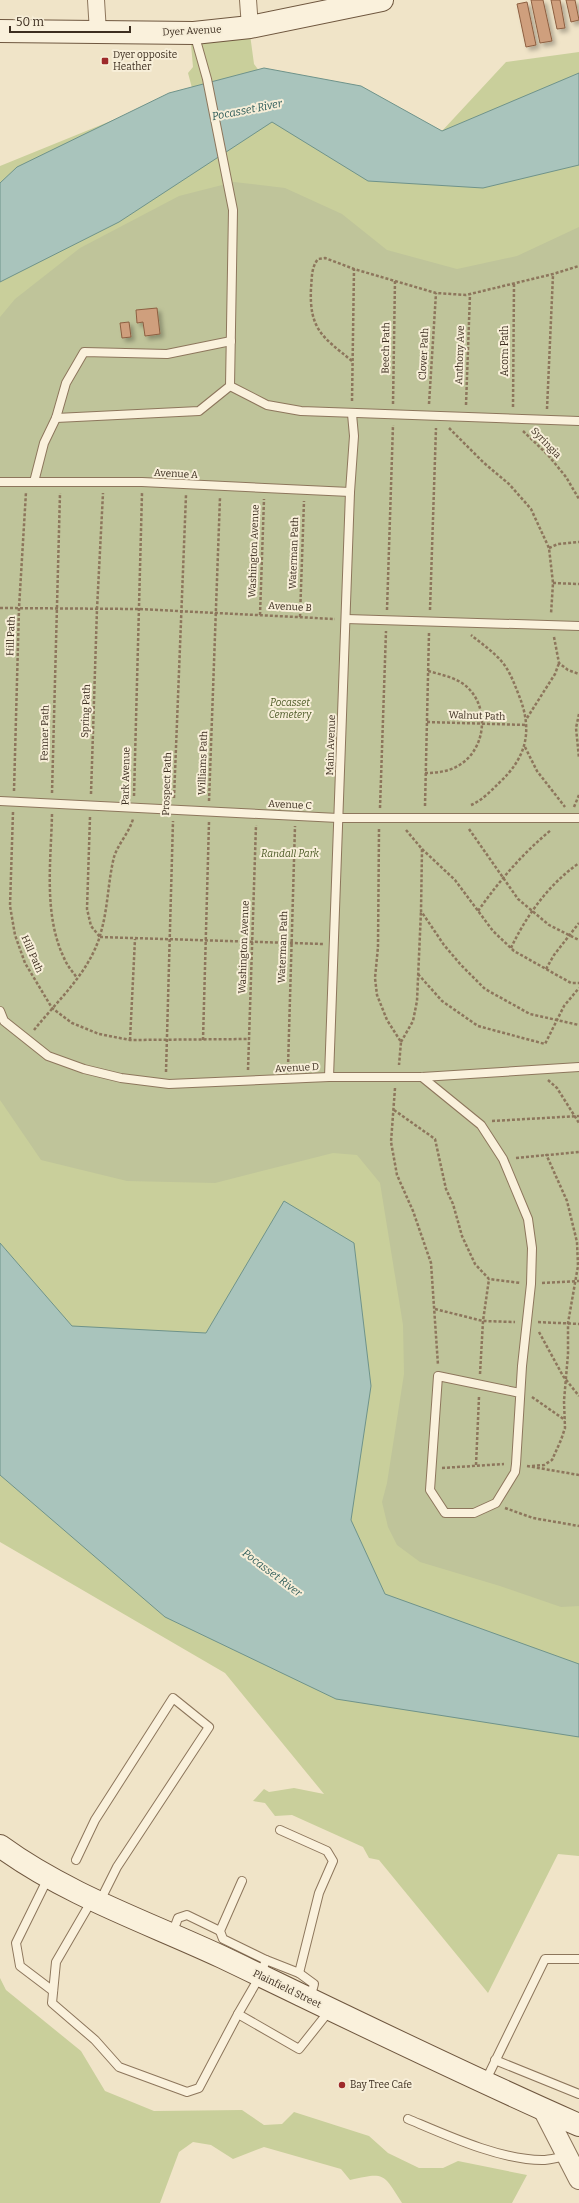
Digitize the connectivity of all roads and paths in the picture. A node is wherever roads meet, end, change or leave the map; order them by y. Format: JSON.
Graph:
{"nodes":[{"id":1,"x":96,"y":0,"type":"edge"},
{"id":2,"x":248,"y":0,"type":"edge"},
{"id":3,"x":382,"y":0,"type":"edge"},
{"id":4,"x":250,"y":27,"type":"junction"},
{"id":5,"x":0,"y":32,"type":"edge"},
{"id":6,"x":98,"y":32,"type":"junction"},
{"id":7,"x":194,"y":33,"type":"junction"},
{"id":8,"x":579,"y":266,"type":"edge"},
{"id":9,"x":354,"y":269,"type":"junction"},
{"id":10,"x":553,"y":274,"type":"junction"},
{"id":11,"x":395,"y":280,"type":"junction"},
{"id":12,"x":514,"y":284,"type":"junction"},
{"id":13,"x":436,"y":293,"type":"junction"},
{"id":14,"x":470,"y":294,"type":"junction"},
{"id":15,"x":231,"y":341,"type":"junction"},
{"id":16,"x":352,"y":361,"type":"junction"},
{"id":17,"x":230,"y":386,"type":"junction"},
{"id":18,"x":352,"y":414,"type":"junction"},
{"id":19,"x":393,"y":415,"type":"junction"},
{"id":20,"x":433,"y":416,"type":"junction"},
{"id":21,"x":466,"y":417,"type":"junction"},
{"id":22,"x":56,"y":418,"type":"junction"},
{"id":23,"x":513,"y":419,"type":"junction"},
{"id":24,"x":547,"y":420,"type":"junction"},
{"id":25,"x":579,"y":421,"type":"edge"},
{"id":26,"x":0,"y":482,"type":"edge"},
{"id":27,"x":30,"y":482,"type":"junction"},
{"id":28,"x":60,"y":482,"type":"junction"},
{"id":29,"x":104,"y":482,"type":"junction"},
{"id":30,"x":142,"y":482,"type":"junction"},
{"id":31,"x":187,"y":485,"type":"junction"},
{"id":32,"x":221,"y":486,"type":"junction"},
{"id":33,"x":264,"y":488,"type":"junction"},
{"id":34,"x":305,"y":490,"type":"junction"},
{"id":35,"x":350,"y":492,"type":"junction"},
{"id":36,"x":579,"y":499,"type":"edge"},
{"id":37,"x":579,"y":542,"type":"edge"},
{"id":38,"x":549,"y":548,"type":"junction"},
{"id":39,"x":553,"y":583,"type":"junction"},
{"id":40,"x":579,"y":584,"type":"edge"},
{"id":41,"x":0,"y":608,"type":"edge"},
{"id":42,"x":19,"y":608,"type":"junction"},
{"id":43,"x":56,"y":609,"type":"junction"},
{"id":44,"x":97,"y":609,"type":"junction"},
{"id":45,"x":138,"y":609,"type":"junction"},
{"id":46,"x":182,"y":611,"type":"junction"},
{"id":47,"x":215,"y":613,"type":"junction"},
{"id":48,"x":260,"y":615,"type":"junction"},
{"id":49,"x":300,"y":617,"type":"junction"},
{"id":50,"x":346,"y":619,"type":"junction"},
{"id":51,"x":386,"y":621,"type":"junction"},
{"id":52,"x":551,"y":626,"type":"junction"},
{"id":53,"x":579,"y":626,"type":"edge"},
{"id":54,"x":466,"y":631,"type":"dead end"},
{"id":55,"x":559,"y":663,"type":"junction"},
{"id":56,"x":428,"y":672,"type":"dead end"},
{"id":57,"x":579,"y":674,"type":"edge"},
{"id":58,"x":579,"y":714,"type":"edge"},
{"id":59,"x":527,"y":717,"type":"junction"},
{"id":60,"x":427,"y":722,"type":"dead end"},
{"id":61,"x":482,"y":724,"type":"junction"},
{"id":62,"x":527,"y":725,"type":"junction"},
{"id":63,"x":524,"y":746,"type":"junction"},
{"id":64,"x":579,"y":758,"type":"edge"},
{"id":65,"x":425,"y":773,"type":"dead end"},
{"id":66,"x":0,"y":801,"type":"edge"},
{"id":67,"x":13,"y":802,"type":"junction"},
{"id":68,"x":52,"y":804,"type":"junction"},
{"id":69,"x":90,"y":806,"type":"junction"},
{"id":70,"x":468,"y":806,"type":"dead end"},
{"id":71,"x":134,"y":808,"type":"junction"},
{"id":72,"x":174,"y":810,"type":"junction"},
{"id":73,"x":209,"y":811,"type":"junction"},
{"id":74,"x":256,"y":814,"type":"junction"},
{"id":75,"x":568,"y":815,"type":"junction"},
{"id":76,"x":295,"y":816,"type":"junction"},
{"id":77,"x":379,"y":817,"type":"junction"},
{"id":78,"x":460,"y":817,"type":"junction"},
{"id":79,"x":338,"y":818,"type":"junction"},
{"id":80,"x":392,"y":818,"type":"junction"},
{"id":81,"x":579,"y":818,"type":"edge"},
{"id":82,"x":422,"y":848,"type":"junction"},
{"id":83,"x":579,"y":863,"type":"edge"},
{"id":84,"x":503,"y":876,"type":"junction"},
{"id":85,"x":421,"y":911,"type":"junction"},
{"id":86,"x":478,"y":911,"type":"junction"},
{"id":87,"x":532,"y":911,"type":"junction"},
{"id":88,"x":579,"y":923,"type":"edge"},
{"id":89,"x":569,"y":936,"type":"junction"},
{"id":90,"x":100,"y":937,"type":"junction"},
{"id":91,"x":135,"y":939,"type":"junction"},
{"id":92,"x":170,"y":940,"type":"junction"},
{"id":93,"x":579,"y":940,"type":"edge"},
{"id":94,"x":206,"y":941,"type":"junction"},
{"id":95,"x":252,"y":942,"type":"junction"},
{"id":96,"x":292,"y":943,"type":"junction"},
{"id":97,"x":333,"y":944,"type":"junction"},
{"id":98,"x":511,"y":948,"type":"junction"},
{"id":99,"x":546,"y":969,"type":"junction"},
{"id":100,"x":418,"y":974,"type":"junction"},
{"id":101,"x":77,"y":978,"type":"junction"},
{"id":102,"x":579,"y":983,"type":"edge"},
{"id":103,"x":579,"y":988,"type":"edge"},
{"id":104,"x":52,"y":1008,"type":"junction"},
{"id":105,"x":0,"y":1011,"type":"edge"},
{"id":106,"x":556,"y":1020,"type":"junction"},
{"id":107,"x":579,"y":1026,"type":"edge"},
{"id":108,"x":26,"y":1039,"type":"junction"},
{"id":109,"x":249,"y":1039,"type":"junction"},
{"id":110,"x":130,"y":1040,"type":"junction"},
{"id":111,"x":203,"y":1040,"type":"junction"},
{"id":112,"x":165,"y":1041,"type":"junction"},
{"id":113,"x":401,"y":1042,"type":"junction"},
{"id":114,"x":579,"y":1067,"type":"edge"},
{"id":115,"x":533,"y":1070,"type":"junction"},
{"id":116,"x":329,"y":1077,"type":"junction"},
{"id":117,"x":396,"y":1077,"type":"junction"},
{"id":118,"x":422,"y":1077,"type":"junction"},
{"id":119,"x":288,"y":1079,"type":"junction"},
{"id":120,"x":247,"y":1081,"type":"junction"},
{"id":121,"x":166,"y":1084,"type":"junction"},
{"id":122,"x":393,"y":1110,"type":"junction"},
{"id":123,"x":575,"y":1116,"type":"junction"},
{"id":124,"x":579,"y":1116,"type":"edge"},
{"id":125,"x":478,"y":1122,"type":"junction"},
{"id":126,"x":579,"y":1123,"type":"edge"},
{"id":127,"x":579,"y":1152,"type":"edge"},
{"id":128,"x":546,"y":1154,"type":"junction"},
{"id":129,"x":503,"y":1159,"type":"junction"},
{"id":130,"x":575,"y":1281,"type":"junction"},
{"id":131,"x":579,"y":1281,"type":"edge"},
{"id":132,"x":531,"y":1284,"type":"junction"},
{"id":133,"x":435,"y":1309,"type":"junction"},
{"id":134,"x":528,"y":1322,"type":"junction"},
{"id":135,"x":568,"y":1323,"type":"junction"},
{"id":136,"x":579,"y":1324,"type":"edge"},
{"id":137,"x":438,"y":1376,"type":"junction"},
{"id":138,"x":565,"y":1377,"type":"junction"},
{"id":139,"x":520,"y":1393,"type":"junction"},
{"id":140,"x":579,"y":1396,"type":"edge"},
{"id":141,"x":565,"y":1420,"type":"junction"},
{"id":142,"x":532,"y":1466,"type":"dead end"},
{"id":143,"x":496,"y":1503,"type":"junction"},
{"id":144,"x":579,"y":1526,"type":"edge"},
{"id":145,"x":280,"y":1830,"type":"dead end"},
{"id":146,"x":0,"y":1846,"type":"edge"},
{"id":147,"x":76,"y":1860,"type":"dead end"},
{"id":148,"x":49,"y":1877,"type":"junction"},
{"id":149,"x":242,"y":1881,"type":"dead end"},
{"id":150,"x":95,"y":1902,"type":"junction"},
{"id":151,"x":220,"y":1931,"type":"junction"},
{"id":152,"x":171,"y":1935,"type":"junction"},
{"id":153,"x":579,"y":1959,"type":"edge"},
{"id":154,"x":263,"y":1968,"type":"junction"},
{"id":155,"x":300,"y":1973,"type":"junction"},
{"id":156,"x":53,"y":1991,"type":"junction"},
{"id":157,"x":310,"y":2000,"type":"junction"},
{"id":158,"x":330,"y":2010,"type":"junction"},
{"id":159,"x":238,"y":2014,"type":"junction"},
{"id":160,"x":495,"y":2060,"type":"junction"},
{"id":161,"x":484,"y":2082,"type":"junction"},
{"id":162,"x":579,"y":2094,"type":"edge"},
{"id":163,"x":543,"y":2109,"type":"junction"},
{"id":164,"x":408,"y":2119,"type":"dead end"},
{"id":165,"x":579,"y":2125,"type":"edge"},
{"id":166,"x":568,"y":2156,"type":"junction"},
{"id":167,"x":579,"y":2179,"type":"edge"}],
"edges":[{"from":1,"to":6,"type":"street"},
{"from":2,"to":4,"type":"street"},
{"from":3,"to":4,"type":"main road","name":"Dyer Avenue"},
{"from":4,"to":7,"type":"main road","name":"Dyer Avenue"},
{"from":5,"to":6,"type":"main road","name":"Dyer Avenue"},
{"from":6,"to":7,"type":"main road","name":"Dyer Avenue"},
{"from":7,"to":15,"type":"lane"},
{"from":8,"to":10,"type":"path"},
{"from":9,"to":11,"type":"path"},
{"from":9,"to":16,"type":"path"},
{"from":9,"to":16,"type":"path"},
{"from":10,"to":12,"type":"path"},
{"from":10,"to":24,"type":"path"},
{"from":11,"to":13,"type":"path"},
{"from":11,"to":19,"type":"path","name":"Beech Path"},
{"from":12,"to":14,"type":"path"},
{"from":12,"to":23,"type":"path","name":"Acorn Path"},
{"from":13,"to":14,"type":"path"},
{"from":13,"to":20,"type":"path","name":"Clover Path"},
{"from":14,"to":21,"type":"path","name":"Anthony Ave"},
{"from":15,"to":17,"type":"lane"},
{"from":15,"to":22,"type":"lane"},
{"from":16,"to":18,"type":"path"},
{"from":17,"to":18,"type":"lane"},
{"from":17,"to":22,"type":"lane"},
{"from":18,"to":19,"type":"lane"},
{"from":18,"to":35,"type":"lane","name":"Main Avenue"},
{"from":19,"to":20,"type":"lane"},
{"from":19,"to":51,"type":"path","name":"Beech Path"},
{"from":20,"to":21,"type":"lane"},
{"from":20,"to":38,"type":"path"},
{"from":21,"to":23,"type":"lane"},
{"from":22,"to":27,"type":"lane"},
{"from":23,"to":24,"type":"lane"},
{"from":23,"to":36,"type":"path","name":"Syringia"},
{"from":24,"to":25,"type":"lane"},
{"from":26,"to":27,"type":"lane","name":"Avenue A"},
{"from":27,"to":28,"type":"lane","name":"Avenue A"},
{"from":27,"to":42,"type":"path","name":"Hill Path"},
{"from":28,"to":29,"type":"lane","name":"Avenue A"},
{"from":28,"to":43,"type":"path","name":"Fenner Path"},
{"from":29,"to":30,"type":"lane","name":"Avenue A"},
{"from":29,"to":44,"type":"path","name":"Spring Path"},
{"from":30,"to":31,"type":"lane","name":"Avenue A"},
{"from":30,"to":45,"type":"path","name":"Park Avenue"},
{"from":31,"to":32,"type":"lane","name":"Avenue A"},
{"from":31,"to":46,"type":"path","name":"Prospect Path"},
{"from":32,"to":33,"type":"lane","name":"Avenue A"},
{"from":32,"to":47,"type":"path","name":"Williams Path"},
{"from":33,"to":34,"type":"lane","name":"Avenue A"},
{"from":33,"to":48,"type":"path","name":"Washington Avenue"},
{"from":34,"to":35,"type":"lane","name":"Avenue A"},
{"from":34,"to":49,"type":"path","name":"Waterman Path"},
{"from":35,"to":50,"type":"lane","name":"Main Avenue"},
{"from":37,"to":38,"type":"path"},
{"from":38,"to":39,"type":"path"},
{"from":39,"to":40,"type":"path"},
{"from":39,"to":52,"type":"path"},
{"from":41,"to":42,"type":"path","name":"Avenue B"},
{"from":42,"to":43,"type":"path","name":"Avenue B"},
{"from":42,"to":67,"type":"path","name":"Hill Path"},
{"from":43,"to":44,"type":"path","name":"Avenue B"},
{"from":43,"to":68,"type":"path","name":"Fenner Path"},
{"from":44,"to":45,"type":"path","name":"Avenue B"},
{"from":44,"to":69,"type":"path","name":"Spring Path"},
{"from":45,"to":46,"type":"path","name":"Avenue B"},
{"from":45,"to":71,"type":"path","name":"Park Avenue"},
{"from":46,"to":47,"type":"path","name":"Avenue B"},
{"from":46,"to":72,"type":"path","name":"Prospect Path"},
{"from":47,"to":48,"type":"path","name":"Avenue B"},
{"from":47,"to":73,"type":"path","name":"Williams Path"},
{"from":48,"to":49,"type":"path","name":"Avenue B"},
{"from":49,"to":50,"type":"path","name":"Avenue B"},
{"from":50,"to":51,"type":"lane"},
{"from":50,"to":79,"type":"lane","name":"Main Avenue"},
{"from":51,"to":52,"type":"lane"},
{"from":51,"to":77,"type":"path","name":"Beech Path"},
{"from":52,"to":53,"type":"lane"},
{"from":52,"to":55,"type":"path"},
{"from":54,"to":59,"type":"path"},
{"from":55,"to":57,"type":"path"},
{"from":55,"to":59,"type":"path"},
{"from":56,"to":61,"type":"path"},
{"from":58,"to":64,"type":"path"},
{"from":59,"to":62,"type":"path"},
{"from":60,"to":61,"type":"path","name":"Walnut Path"},
{"from":61,"to":62,"type":"path","name":"Walnut Path"},
{"from":61,"to":65,"type":"path"},
{"from":62,"to":63,"type":"path"},
{"from":63,"to":70,"type":"path"},
{"from":63,"to":75,"type":"path"},
{"from":66,"to":67,"type":"lane","name":"Avenue C"},
{"from":67,"to":68,"type":"lane","name":"Avenue C"},
{"from":67,"to":104,"type":"path","name":"Hill Path"},
{"from":68,"to":69,"type":"lane","name":"Avenue C"},
{"from":68,"to":101,"type":"path","name":"Fenner Path"},
{"from":69,"to":71,"type":"lane","name":"Avenue C"},
{"from":69,"to":90,"type":"path","name":"Spring Path"},
{"from":71,"to":72,"type":"lane","name":"Avenue C"},
{"from":71,"to":90,"type":"path","name":"Park Avenue"},
{"from":72,"to":73,"type":"lane","name":"Avenue C"},
{"from":72,"to":92,"type":"path","name":"Prospect Path"},
{"from":73,"to":74,"type":"lane","name":"Avenue C"},
{"from":73,"to":94,"type":"path","name":"Williams Path"},
{"from":74,"to":76,"type":"lane","name":"Avenue C"},
{"from":74,"to":95,"type":"path","name":"Washington Avenue"},
{"from":75,"to":78,"type":"lane","name":"Avenue C"},
{"from":75,"to":81,"type":"lane","name":"Avenue C"},
{"from":75,"to":84,"type":"path"},
{"from":76,"to":79,"type":"lane","name":"Avenue C"},
{"from":76,"to":96,"type":"path","name":"Waterman Path"},
{"from":77,"to":79,"type":"lane","name":"Avenue C"},
{"from":77,"to":80,"type":"lane","name":"Avenue C"},
{"from":77,"to":113,"type":"path","name":"Beech Path"},
{"from":78,"to":80,"type":"lane","name":"Avenue C"},
{"from":78,"to":84,"type":"path"},
{"from":79,"to":97,"type":"lane","name":"Main Avenue"},
{"from":80,"to":82,"type":"path"},
{"from":82,"to":85,"type":"path"},
{"from":82,"to":86,"type":"path"},
{"from":83,"to":87,"type":"path"},
{"from":84,"to":86,"type":"path"},
{"from":84,"to":87,"type":"path"},
{"from":85,"to":100,"type":"path"},
{"from":85,"to":106,"type":"path"},
{"from":86,"to":98,"type":"path"},
{"from":87,"to":89,"type":"path"},
{"from":87,"to":98,"type":"path"},
{"from":88,"to":89,"type":"path"},
{"from":89,"to":93,"type":"path"},
{"from":89,"to":99,"type":"path"},
{"from":90,"to":91,"type":"path"},
{"from":90,"to":101,"type":"path","name":"Park Avenue"},
{"from":91,"to":92,"type":"path"},
{"from":91,"to":110,"type":"path"},
{"from":92,"to":94,"type":"path"},
{"from":92,"to":112,"type":"path","name":"Prospect Path"},
{"from":94,"to":95,"type":"path"},
{"from":94,"to":111,"type":"path","name":"Williams Path"},
{"from":95,"to":96,"type":"path"},
{"from":95,"to":109,"type":"path","name":"Washington Avenue"},
{"from":96,"to":97,"type":"path"},
{"from":96,"to":119,"type":"path","name":"Waterman Path"},
{"from":97,"to":116,"type":"lane","name":"Main Avenue"},
{"from":98,"to":99,"type":"path"},
{"from":99,"to":102,"type":"path"},
{"from":100,"to":106,"type":"path"},
{"from":100,"to":113,"type":"path"},
{"from":101,"to":104,"type":"path","name":"Park Avenue"},
{"from":103,"to":106,"type":"path"},
{"from":104,"to":108,"type":"path","name":"Park Avenue"},
{"from":104,"to":110,"type":"path","name":"Hill Path"},
{"from":105,"to":108,"type":"lane","name":"Avenue D"},
{"from":106,"to":107,"type":"path"},
{"from":108,"to":121,"type":"lane","name":"Avenue D"},
{"from":109,"to":111,"type":"path","name":"Hill Path"},
{"from":109,"to":120,"type":"path","name":"Washington Avenue"},
{"from":110,"to":112,"type":"path","name":"Hill Path"},
{"from":111,"to":112,"type":"path","name":"Hill Path"},
{"from":112,"to":121,"type":"path","name":"Prospect Path"},
{"from":113,"to":117,"type":"path"},
{"from":114,"to":115,"type":"lane","name":"Avenue D"},
{"from":115,"to":118,"type":"lane","name":"Avenue D"},
{"from":115,"to":123,"type":"path"},
{"from":116,"to":117,"type":"lane","name":"Avenue D"},
{"from":116,"to":119,"type":"lane","name":"Avenue D"},
{"from":117,"to":118,"type":"lane","name":"Avenue D"},
{"from":117,"to":122,"type":"path"},
{"from":118,"to":125,"type":"lane"},
{"from":119,"to":120,"type":"lane","name":"Avenue D"},
{"from":120,"to":121,"type":"lane","name":"Avenue D"},
{"from":122,"to":132,"type":"path"},
{"from":122,"to":133,"type":"path"},
{"from":123,"to":124,"type":"path"},
{"from":123,"to":125,"type":"path"},
{"from":123,"to":126,"type":"path"},
{"from":125,"to":129,"type":"lane"},
{"from":127,"to":128,"type":"path"},
{"from":128,"to":129,"type":"path"},
{"from":128,"to":130,"type":"path"},
{"from":129,"to":132,"type":"lane"},
{"from":130,"to":131,"type":"path"},
{"from":130,"to":132,"type":"path"},
{"from":130,"to":135,"type":"path"},
{"from":132,"to":134,"type":"lane"},
{"from":133,"to":134,"type":"path"},
{"from":133,"to":137,"type":"path"},
{"from":134,"to":139,"type":"lane"},
{"from":135,"to":136,"type":"path"},
{"from":135,"to":138,"type":"path"},
{"from":135,"to":138,"type":"path"},
{"from":137,"to":139,"type":"lane"},
{"from":137,"to":143,"type":"lane"},
{"from":138,"to":140,"type":"path"},
{"from":138,"to":141,"type":"path"},
{"from":139,"to":141,"type":"path"},
{"from":139,"to":143,"type":"lane"},
{"from":141,"to":142,"type":"path"},
{"from":143,"to":144,"type":"path"},
{"from":145,"to":155,"type":"lane"},
{"from":146,"to":148,"type":"main road","name":"Plainfield Street"},
{"from":147,"to":150,"type":"lane"},
{"from":148,"to":150,"type":"main road","name":"Plainfield Street"},
{"from":148,"to":156,"type":"lane"},
{"from":149,"to":151,"type":"lane"},
{"from":150,"to":152,"type":"main road","name":"Plainfield Street"},
{"from":150,"to":156,"type":"lane"},
{"from":151,"to":152,"type":"lane"},
{"from":151,"to":154,"type":"lane"},
{"from":152,"to":154,"type":"main road","name":"Plainfield Street"},
{"from":153,"to":160,"type":"lane"},
{"from":154,"to":155,"type":"lane"},
{"from":154,"to":157,"type":"main road","name":"Plainfield Street"},
{"from":154,"to":159,"type":"lane"},
{"from":155,"to":157,"type":"lane"},
{"from":156,"to":159,"type":"lane"},
{"from":157,"to":158,"type":"main road","name":"Plainfield Street"},
{"from":158,"to":159,"type":"lane"},
{"from":158,"to":161,"type":"main road","name":"Plainfield Street"},
{"from":160,"to":161,"type":"lane"},
{"from":160,"to":162,"type":"lane"},
{"from":161,"to":163,"type":"main road","name":"Plainfield Street"},
{"from":163,"to":165,"type":"main road","name":"Plainfield Street"},
{"from":163,"to":166,"type":"street"},
{"from":164,"to":166,"type":"lane"},
{"from":166,"to":167,"type":"street"}]}
